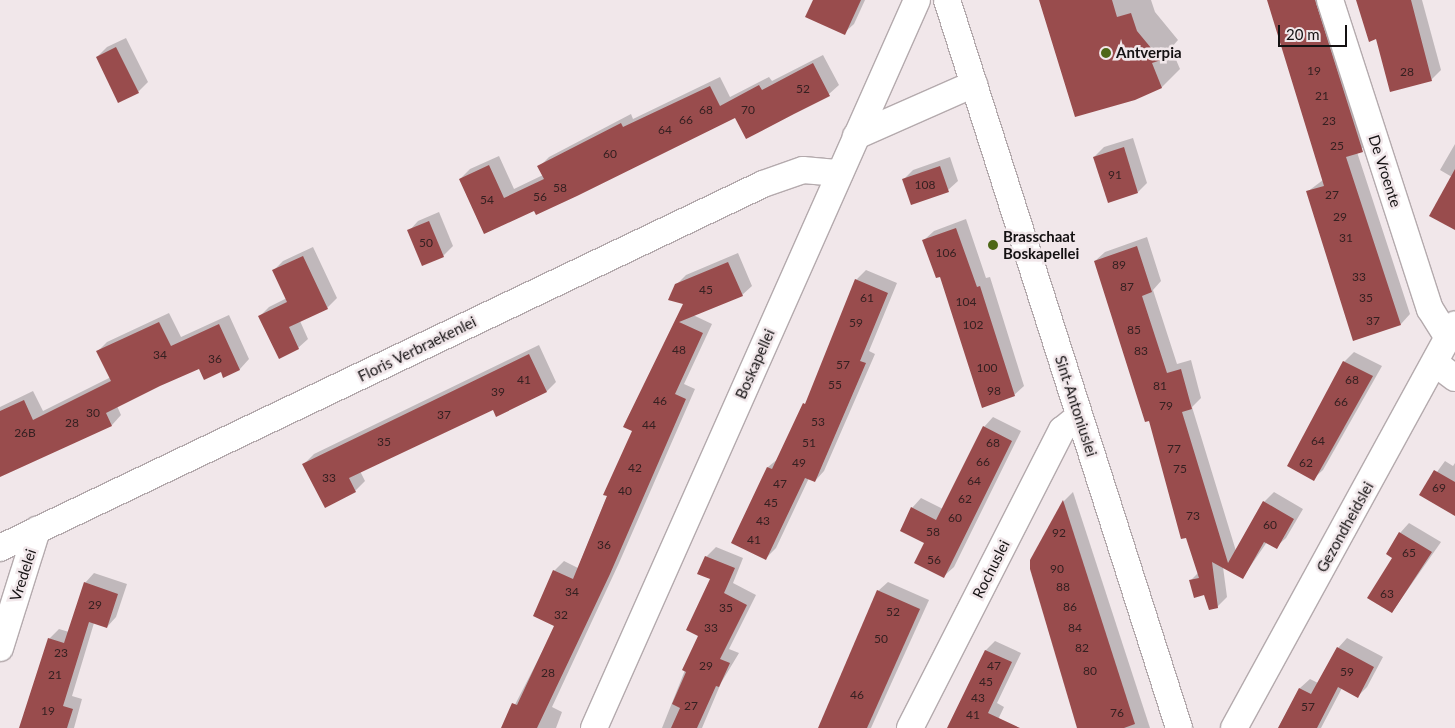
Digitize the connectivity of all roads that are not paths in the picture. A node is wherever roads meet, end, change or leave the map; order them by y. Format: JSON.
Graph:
{"nodes":[{"id":1,"x":917,"y":0,"type":"edge"},
{"id":2,"x":947,"y":0,"type":"edge"},
{"id":3,"x":1330,"y":0,"type":"edge"},
{"id":4,"x":974,"y":84,"type":"junction"},
{"id":5,"x":856,"y":136,"type":"junction"},
{"id":6,"x":840,"y":174,"type":"junction"},
{"id":7,"x":1451,"y":332,"type":"edge"},
{"id":8,"x":1445,"y":370,"type":"edge"},
{"id":9,"x":1079,"y":416,"type":"junction"},
{"id":10,"x":37,"y":530,"type":"junction"},
{"id":11,"x":0,"y":548,"type":"edge"},
{"id":12,"x":0,"y":648,"type":"edge"},
{"id":13,"x":594,"y":728,"type":"edge"},
{"id":14,"x":910,"y":728,"type":"edge"},
{"id":15,"x":1179,"y":728,"type":"edge"},
{"id":16,"x":1234,"y":728,"type":"edge"}],
"edges":[{"from":1,"to":5,"type":"street","name":"Boskapellei"},
{"from":2,"to":4,"type":"street","name":"Sint-Antoniuslei"},
{"from":3,"to":7,"type":"street","name":"De Vroente"},
{"from":4,"to":5,"type":"street"},
{"from":4,"to":9,"type":"street","name":"Sint-Antoniuslei"},
{"from":5,"to":6,"type":"street","name":"Boskapellei"},
{"from":6,"to":10,"type":"street","name":"Floris Verbraekenlei"},
{"from":6,"to":13,"type":"street","name":"Boskapellei"},
{"from":7,"to":8,"type":"street","name":"Gezondheidslei"},
{"from":8,"to":16,"type":"street","name":"Gezondheidslei"},
{"from":9,"to":14,"type":"street","name":"Rochuslei"},
{"from":9,"to":15,"type":"street","name":"Sint-Antoniuslei"},
{"from":10,"to":11,"type":"street","name":"Floris Verbraekenlei"},
{"from":10,"to":12,"type":"street","name":"Vredelei"}]}
